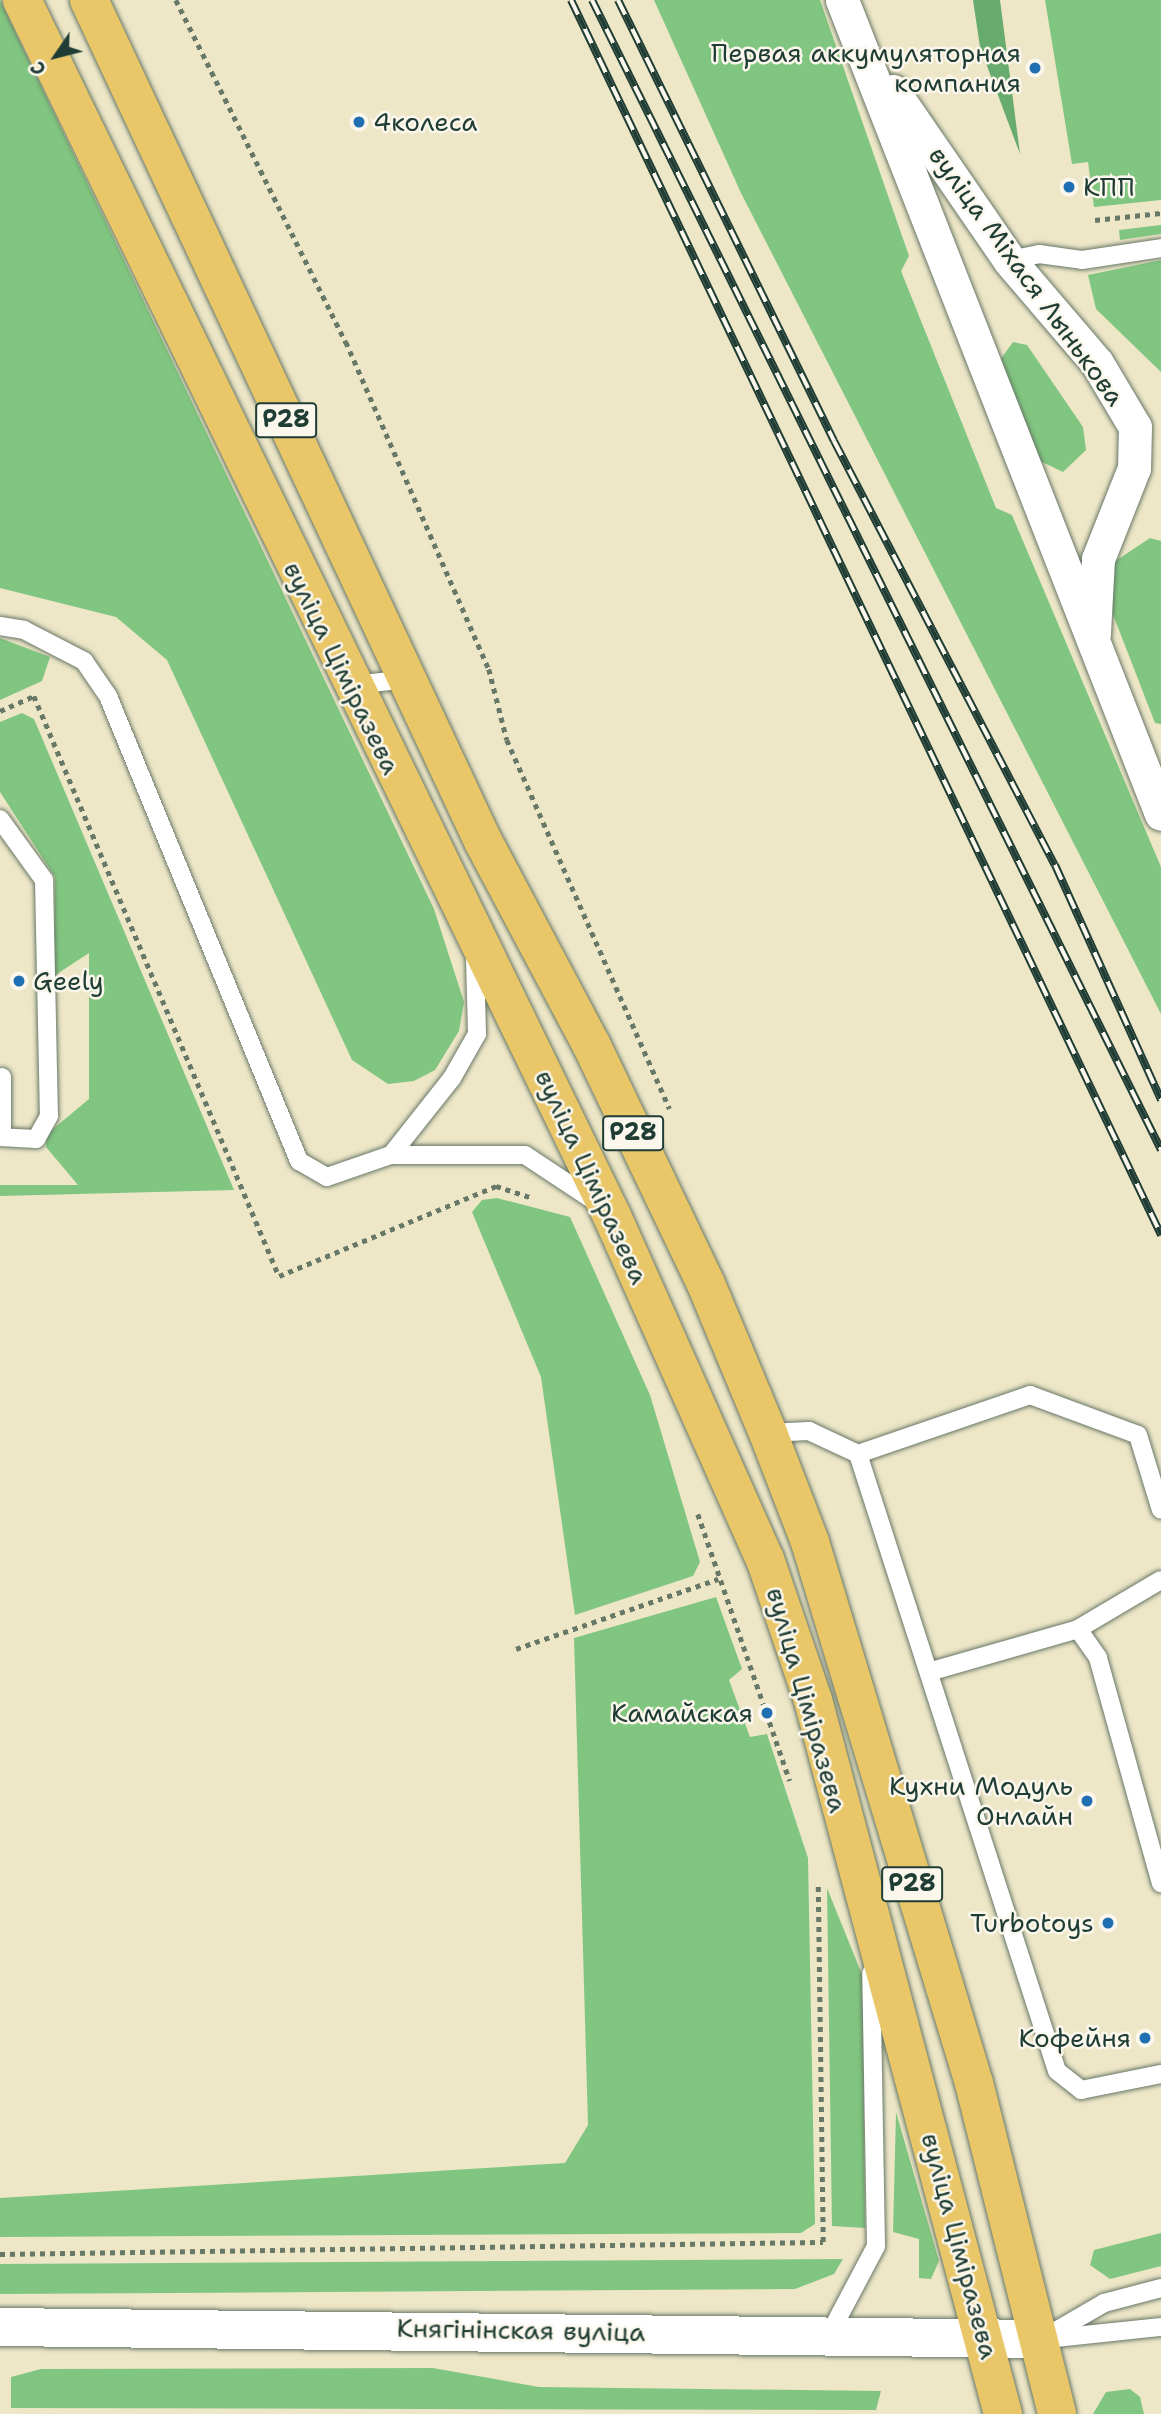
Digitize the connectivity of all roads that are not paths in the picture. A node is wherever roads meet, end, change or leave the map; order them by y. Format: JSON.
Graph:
{"nodes":[{"id":1,"x":22,"y":0,"type":"edge"},
{"id":2,"x":89,"y":0,"type":"edge"},
{"id":3,"x":842,"y":0,"type":"edge"},
{"id":4,"x":862,"y":46,"type":"junction"},
{"id":5,"x":1161,"y":248,"type":"edge"},
{"id":6,"x":1009,"y":260,"type":"junction"},
{"id":7,"x":1057,"y":553,"type":"junction"},
{"id":8,"x":1098,"y":559,"type":"junction"},
{"id":9,"x":0,"y":626,"type":"edge"},
{"id":10,"x":1094,"y":647,"type":"junction"},
{"id":11,"x":408,"y":679,"type":"junction"},
{"id":12,"x":350,"y":685,"type":"junction"},
{"id":13,"x":1161,"y":814,"type":"edge"},
{"id":14,"x":0,"y":819,"type":"edge"},
{"id":15,"x":475,"y":929,"type":"junction"},
{"id":16,"x":2,"y":1077,"type":"dead end"},
{"id":17,"x":1,"y":1137,"type":"edge"},
{"id":18,"x":391,"y":1156,"type":"junction"},
{"id":19,"x":612,"y":1216,"type":"junction"},
{"id":20,"x":768,"y":1433,"type":"junction"},
{"id":21,"x":858,"y":1454,"type":"junction"},
{"id":22,"x":1161,"y":1510,"type":"edge"},
{"id":23,"x":1161,"y":1580,"type":"edge"},
{"id":24,"x":1078,"y":1629,"type":"junction"},
{"id":25,"x":932,"y":1671,"type":"junction"},
{"id":26,"x":1161,"y":1884,"type":"edge"},
{"id":27,"x":871,"y":1935,"type":"junction"},
{"id":28,"x":1161,"y":2074,"type":"edge"},
{"id":29,"x":1161,"y":2288,"type":"edge"},
{"id":30,"x":0,"y":2326,"type":"edge"},
{"id":31,"x":1161,"y":2327,"type":"edge"},
{"id":32,"x":830,"y":2333,"type":"junction"},
{"id":33,"x":1042,"y":2339,"type":"junction"},
{"id":34,"x":986,"y":2343,"type":"junction"},
{"id":35,"x":1003,"y":2414,"type":"edge"},
{"id":36,"x":1057,"y":2414,"type":"edge"}],
"edges":[{"from":1,"to":12,"type":"main road","name":"вуліца Ціміразева","number":"Р28"},
{"from":2,"to":11,"type":"main road","name":"вуліца Ціміразева","number":"Р28"},
{"from":3,"to":4,"type":"street","name":"вуліца Міхася Лынькова"},
{"from":4,"to":6,"type":"street","name":"вуліца Міхася Лынькова"},
{"from":4,"to":7,"type":"street","name":"вуліца Міхася Лынькова"},
{"from":5,"to":6,"type":"lane"},
{"from":6,"to":8,"type":"street","name":"вуліца Міхася Лынькова"},
{"from":7,"to":8,"type":"street"},
{"from":7,"to":10,"type":"street","name":"вуліца Міхася Лынькова"},
{"from":8,"to":10,"type":"street","name":"вуліца Міхася Лынькова"},
{"from":9,"to":18,"type":"lane"},
{"from":10,"to":13,"type":"street","name":"вуліца Міхася Лынькова"},
{"from":11,"to":12,"type":"lane"},
{"from":11,"to":20,"type":"main road","name":"вуліца Ціміразева","number":"Р28"},
{"from":12,"to":15,"type":"main road","name":"вуліца Ціміразева","number":"Р28"},
{"from":14,"to":17,"type":"lane"},
{"from":15,"to":18,"type":"lane"},
{"from":15,"to":19,"type":"main road","name":"вуліца Ціміразева","number":"Р28"},
{"from":16,"to":17,"type":"lane"},
{"from":18,"to":19,"type":"lane"},
{"from":19,"to":27,"type":"main road","name":"вуліца Ціміразева","number":"Р28"},
{"from":20,"to":21,"type":"lane"},
{"from":20,"to":33,"type":"main road","name":"вуліца Ціміразева","number":"Р28"},
{"from":21,"to":22,"type":"lane"},
{"from":21,"to":25,"type":"lane"},
{"from":23,"to":24,"type":"lane"},
{"from":24,"to":25,"type":"lane"},
{"from":24,"to":26,"type":"lane"},
{"from":25,"to":28,"type":"lane"},
{"from":27,"to":32,"type":"lane"},
{"from":27,"to":34,"type":"main road","name":"вуліца Ціміразева","number":"Р28"},
{"from":29,"to":33,"type":"lane"},
{"from":30,"to":32,"type":"street","name":"Княгінінская вуліца"},
{"from":31,"to":33,"type":"lane"},
{"from":32,"to":34,"type":"street","name":"Княгінінская вуліца"},
{"from":33,"to":34,"type":"street","name":"Княгінінская вуліца"},
{"from":33,"to":36,"type":"main road","name":"вуліца Ціміразева","number":"Р28"},
{"from":34,"to":35,"type":"main road","name":"вуліца Ціміразева","number":"Р28"}]}
